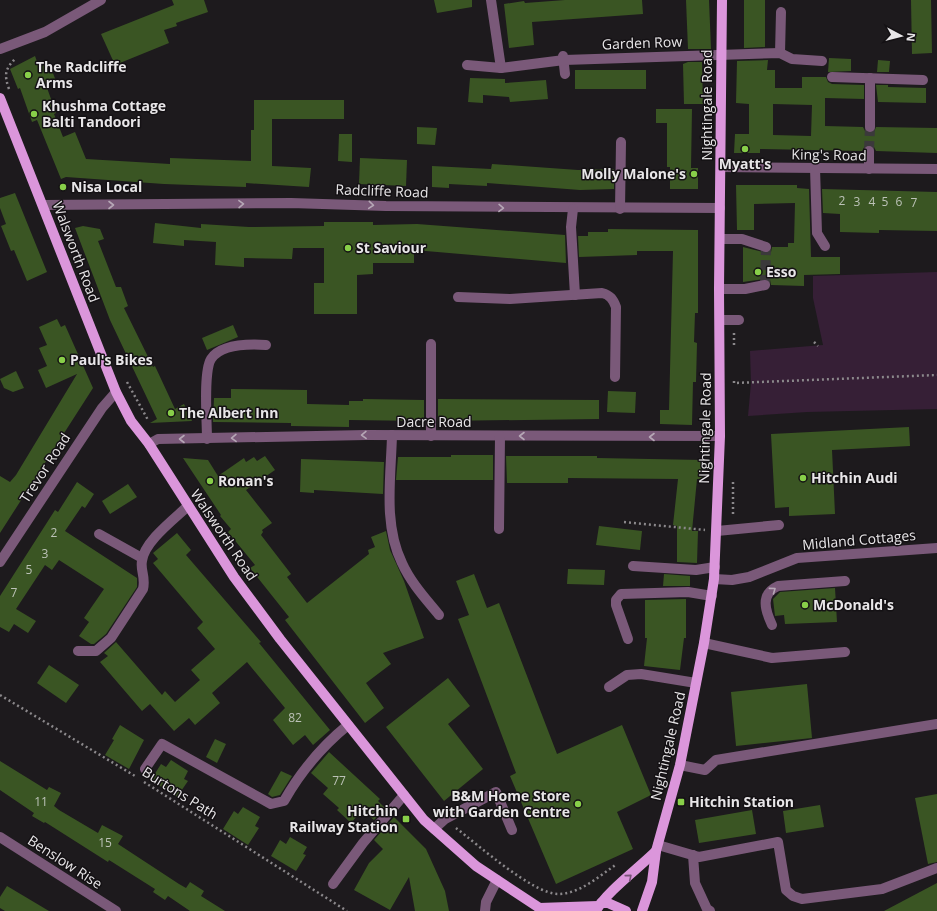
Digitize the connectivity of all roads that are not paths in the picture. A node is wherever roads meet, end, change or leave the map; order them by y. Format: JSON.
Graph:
{"nodes":[{"id":1,"x":101,"y":0,"type":"edge"},
{"id":2,"x":492,"y":0,"type":"edge"},
{"id":3,"x":722,"y":0,"type":"edge"},
{"id":4,"x":781,"y":12,"type":"dead end"},
{"id":5,"x":0,"y":48,"type":"edge"},
{"id":6,"x":780,"y":53,"type":"junction"},
{"id":7,"x":721,"y":55,"type":"junction"},
{"id":8,"x":563,"y":58,"type":"junction"},
{"id":9,"x":822,"y":61,"type":"dead end"},
{"id":10,"x":467,"y":66,"type":"dead end"},
{"id":11,"x":501,"y":68,"type":"junction"},
{"id":12,"x":565,"y":74,"type":"dead end"},
{"id":13,"x":832,"y":77,"type":"dead end"},
{"id":14,"x":870,"y":78,"type":"junction"},
{"id":15,"x":923,"y":80,"type":"dead end"},
{"id":16,"x":0,"y":98,"type":"edge"},
{"id":17,"x":870,"y":127,"type":"tunnel mouth"},
{"id":18,"x":621,"y":142,"type":"dead end"},
{"id":19,"x":869,"y":151,"type":"tunnel mouth"},
{"id":20,"x":720,"y":167,"type":"junction"},
{"id":21,"x":815,"y":168,"type":"junction"},
{"id":22,"x":869,"y":169,"type":"junction"},
{"id":23,"x":937,"y":170,"type":"edge"},
{"id":24,"x":43,"y":205,"type":"junction"},
{"id":25,"x":720,"y":208,"type":"junction"},
{"id":26,"x":573,"y":209,"type":"junction"},
{"id":27,"x":620,"y":209,"type":"junction"},
{"id":28,"x":720,"y":239,"type":"junction"},
{"id":29,"x":825,"y":246,"type":"dead end"},
{"id":30,"x":766,"y":247,"type":"dead end"},
{"id":31,"x":765,"y":285,"type":"dead end"},
{"id":32,"x":719,"y":289,"type":"junction"},
{"id":33,"x":575,"y":295,"type":"junction"},
{"id":34,"x":458,"y":297,"type":"dead end"},
{"id":35,"x":720,"y":320,"type":"junction"},
{"id":36,"x":739,"y":320,"type":"dead end"},
{"id":37,"x":431,"y":344,"type":"dead end"},
{"id":38,"x":266,"y":345,"type":"dead end"},
{"id":39,"x":615,"y":377,"type":"dead end"},
{"id":40,"x":116,"y":392,"type":"junction"},
{"id":41,"x":392,"y":436,"type":"junction"},
{"id":42,"x":432,"y":436,"type":"junction"},
{"id":43,"x":500,"y":436,"type":"junction"},
{"id":44,"x":720,"y":436,"type":"junction"},
{"id":45,"x":207,"y":439,"type":"junction"},
{"id":46,"x":149,"y":444,"type":"junction"},
{"id":47,"x":188,"y":506,"type":"junction"},
{"id":48,"x":779,"y":525,"type":"dead end"},
{"id":49,"x":499,"y":529,"type":"dead end"},
{"id":50,"x":717,"y":531,"type":"junction"},
{"id":51,"x":99,"y":534,"type":"dead end"},
{"id":52,"x":937,"y":548,"type":"edge"},
{"id":53,"x":142,"y":558,"type":"junction"},
{"id":54,"x":0,"y":562,"type":"edge"},
{"id":55,"x":633,"y":566,"type":"dead end"},
{"id":56,"x":715,"y":567,"type":"junction"},
{"id":57,"x":714,"y":578,"type":"junction"},
{"id":58,"x":845,"y":581,"type":"dead end"},
{"id":59,"x":712,"y":596,"type":"junction"},
{"id":60,"x":439,"y":615,"type":"dead end"},
{"id":61,"x":772,"y":624,"type":"dead end"},
{"id":62,"x":628,"y":639,"type":"dead end"},
{"id":63,"x":704,"y":643,"type":"junction"},
{"id":64,"x":78,"y":651,"type":"dead end"},
{"id":65,"x":846,"y":652,"type":"dead end"},
{"id":66,"x":696,"y":683,"type":"junction"},
{"id":67,"x":609,"y":687,"type":"dead end"},
{"id":68,"x":937,"y":724,"type":"edge"},
{"id":69,"x":348,"y":725,"type":"junction"},
{"id":70,"x":680,"y":765,"type":"junction"},
{"id":71,"x":145,"y":769,"type":"dead end"},
{"id":72,"x":404,"y":795,"type":"junction"},
{"id":73,"x":434,"y":829,"type":"junction"},
{"id":74,"x":512,"y":830,"type":"dead end"},
{"id":75,"x":0,"y":837,"type":"edge"},
{"id":76,"x":657,"y":848,"type":"junction"},
{"id":77,"x":694,"y":855,"type":"junction"},
{"id":78,"x":937,"y":868,"type":"edge"},
{"id":79,"x":497,"y":880,"type":"junction"},
{"id":80,"x":333,"y":884,"type":"dead end"},
{"id":81,"x":599,"y":907,"type":"edge"},
{"id":82,"x":542,"y":909,"type":"edge"},
{"id":83,"x":116,"y":911,"type":"edge"},
{"id":84,"x":485,"y":911,"type":"edge"},
{"id":85,"x":626,"y":911,"type":"edge"},
{"id":86,"x":642,"y":911,"type":"edge"},
{"id":87,"x":710,"y":911,"type":"edge"}],
"edges":[{"from":1,"to":5,"type":"street"},
{"from":2,"to":11,"type":"street"},
{"from":3,"to":7,"type":"main road","name":"Nightingale Road"},
{"from":4,"to":6,"type":"street"},
{"from":6,"to":7,"type":"street","name":"Garden Row"},
{"from":6,"to":9,"type":"street"},
{"from":7,"to":8,"type":"street","name":"Garden Row"},
{"from":7,"to":20,"type":"main road","name":"Nightingale Road"},
{"from":8,"to":11,"type":"street","name":"Garden Row"},
{"from":8,"to":12,"type":"street"},
{"from":10,"to":11,"type":"street","name":"Garden Row"},
{"from":13,"to":14,"type":"street"},
{"from":14,"to":15,"type":"street"},
{"from":14,"to":17,"type":"street"},
{"from":16,"to":24,"type":"main road","name":"Walsworth Road"},
{"from":18,"to":27,"type":"street"},
{"from":19,"to":22,"type":"street"},
{"from":20,"to":21,"type":"street","name":"King's Road"},
{"from":20,"to":25,"type":"main road","name":"Nightingale Road"},
{"from":21,"to":22,"type":"street","name":"King's Road"},
{"from":21,"to":29,"type":"street"},
{"from":22,"to":23,"type":"street","name":"King's Road"},
{"from":24,"to":26,"type":"street","name":"Radcliffe Road","one_way":true},
{"from":24,"to":40,"type":"main road","name":"Walsworth Road"},
{"from":25,"to":27,"type":"street","name":"Radcliffe Road"},
{"from":25,"to":28,"type":"main road","name":"Nightingale Road"},
{"from":26,"to":27,"type":"street","name":"Radcliffe Road"},
{"from":26,"to":33,"type":"street"},
{"from":28,"to":30,"type":"street"},
{"from":28,"to":32,"type":"main road","name":"Nightingale Road"},
{"from":31,"to":32,"type":"street"},
{"from":32,"to":35,"type":"main road","name":"Nightingale Road"},
{"from":33,"to":34,"type":"street"},
{"from":33,"to":39,"type":"street"},
{"from":35,"to":36,"type":"street"},
{"from":35,"to":44,"type":"main road","name":"Nightingale Road"},
{"from":37,"to":42,"type":"street"},
{"from":38,"to":45,"type":"street"},
{"from":40,"to":46,"type":"main road","name":"Walsworth Road"},
{"from":40,"to":54,"type":"street","name":"Trevor Road"},
{"from":41,"to":42,"type":"street","name":"Dacre Road"},
{"from":41,"to":45,"type":"street","name":"Dacre Road","one_way":true},
{"from":41,"to":60,"type":"street"},
{"from":42,"to":43,"type":"street","name":"Dacre Road"},
{"from":44,"to":43,"type":"street","name":"Dacre Road","one_way":true},
{"from":43,"to":49,"type":"street"},
{"from":44,"to":50,"type":"main road","name":"Nightingale Road"},
{"from":45,"to":46,"type":"street","name":"Dacre Road","one_way":true},
{"from":46,"to":47,"type":"main road","name":"Walsworth Road"},
{"from":47,"to":53,"type":"street"},
{"from":47,"to":69,"type":"main road","name":"Walsworth Road"},
{"from":48,"to":50,"type":"street"},
{"from":50,"to":56,"type":"main road","name":"Nightingale Road"},
{"from":51,"to":53,"type":"street"},
{"from":52,"to":57,"type":"street","name":"Midland Cottages"},
{"from":53,"to":64,"type":"street"},
{"from":55,"to":56,"type":"street"},
{"from":56,"to":57,"type":"main road","name":"Nightingale Road"},
{"from":57,"to":59,"type":"main road","name":"Nightingale Road"},
{"from":61,"to":58,"type":"street","one_way":true},
{"from":59,"to":62,"type":"street"},
{"from":59,"to":63,"type":"main road","name":"Nightingale Road"},
{"from":63,"to":65,"type":"street"},
{"from":63,"to":66,"type":"main road","name":"Nightingale Road"},
{"from":66,"to":67,"type":"street"},
{"from":66,"to":70,"type":"main road","name":"Nightingale Road"},
{"from":68,"to":70,"type":"street"},
{"from":69,"to":71,"type":"street"},
{"from":69,"to":72,"type":"main road","name":"Walsworth Road"},
{"from":70,"to":76,"type":"main road","name":"Nightingale Road"},
{"from":72,"to":73,"type":"main road","name":"Walsworth Road"},
{"from":72,"to":80,"type":"street"},
{"from":73,"to":74,"type":"street"},
{"from":73,"to":79,"type":"main road","name":"Walsworth Road"},
{"from":75,"to":83,"type":"street","name":"Benslow Rise"},
{"from":76,"to":77,"type":"street"},
{"from":81,"to":76,"type":"main road","one_way":true},
{"from":76,"to":86,"type":"main road","name":"Nightingale Road"},
{"from":77,"to":78,"type":"street"},
{"from":77,"to":87,"type":"street"},
{"from":79,"to":82,"type":"main road","name":"Walsworth Road"},
{"from":79,"to":84,"type":"street"},
{"from":81,"to":82,"type":"main road","name":"Walsworth Road"},
{"from":81,"to":85,"type":"main road","name":"Walsworth Road"}]}
